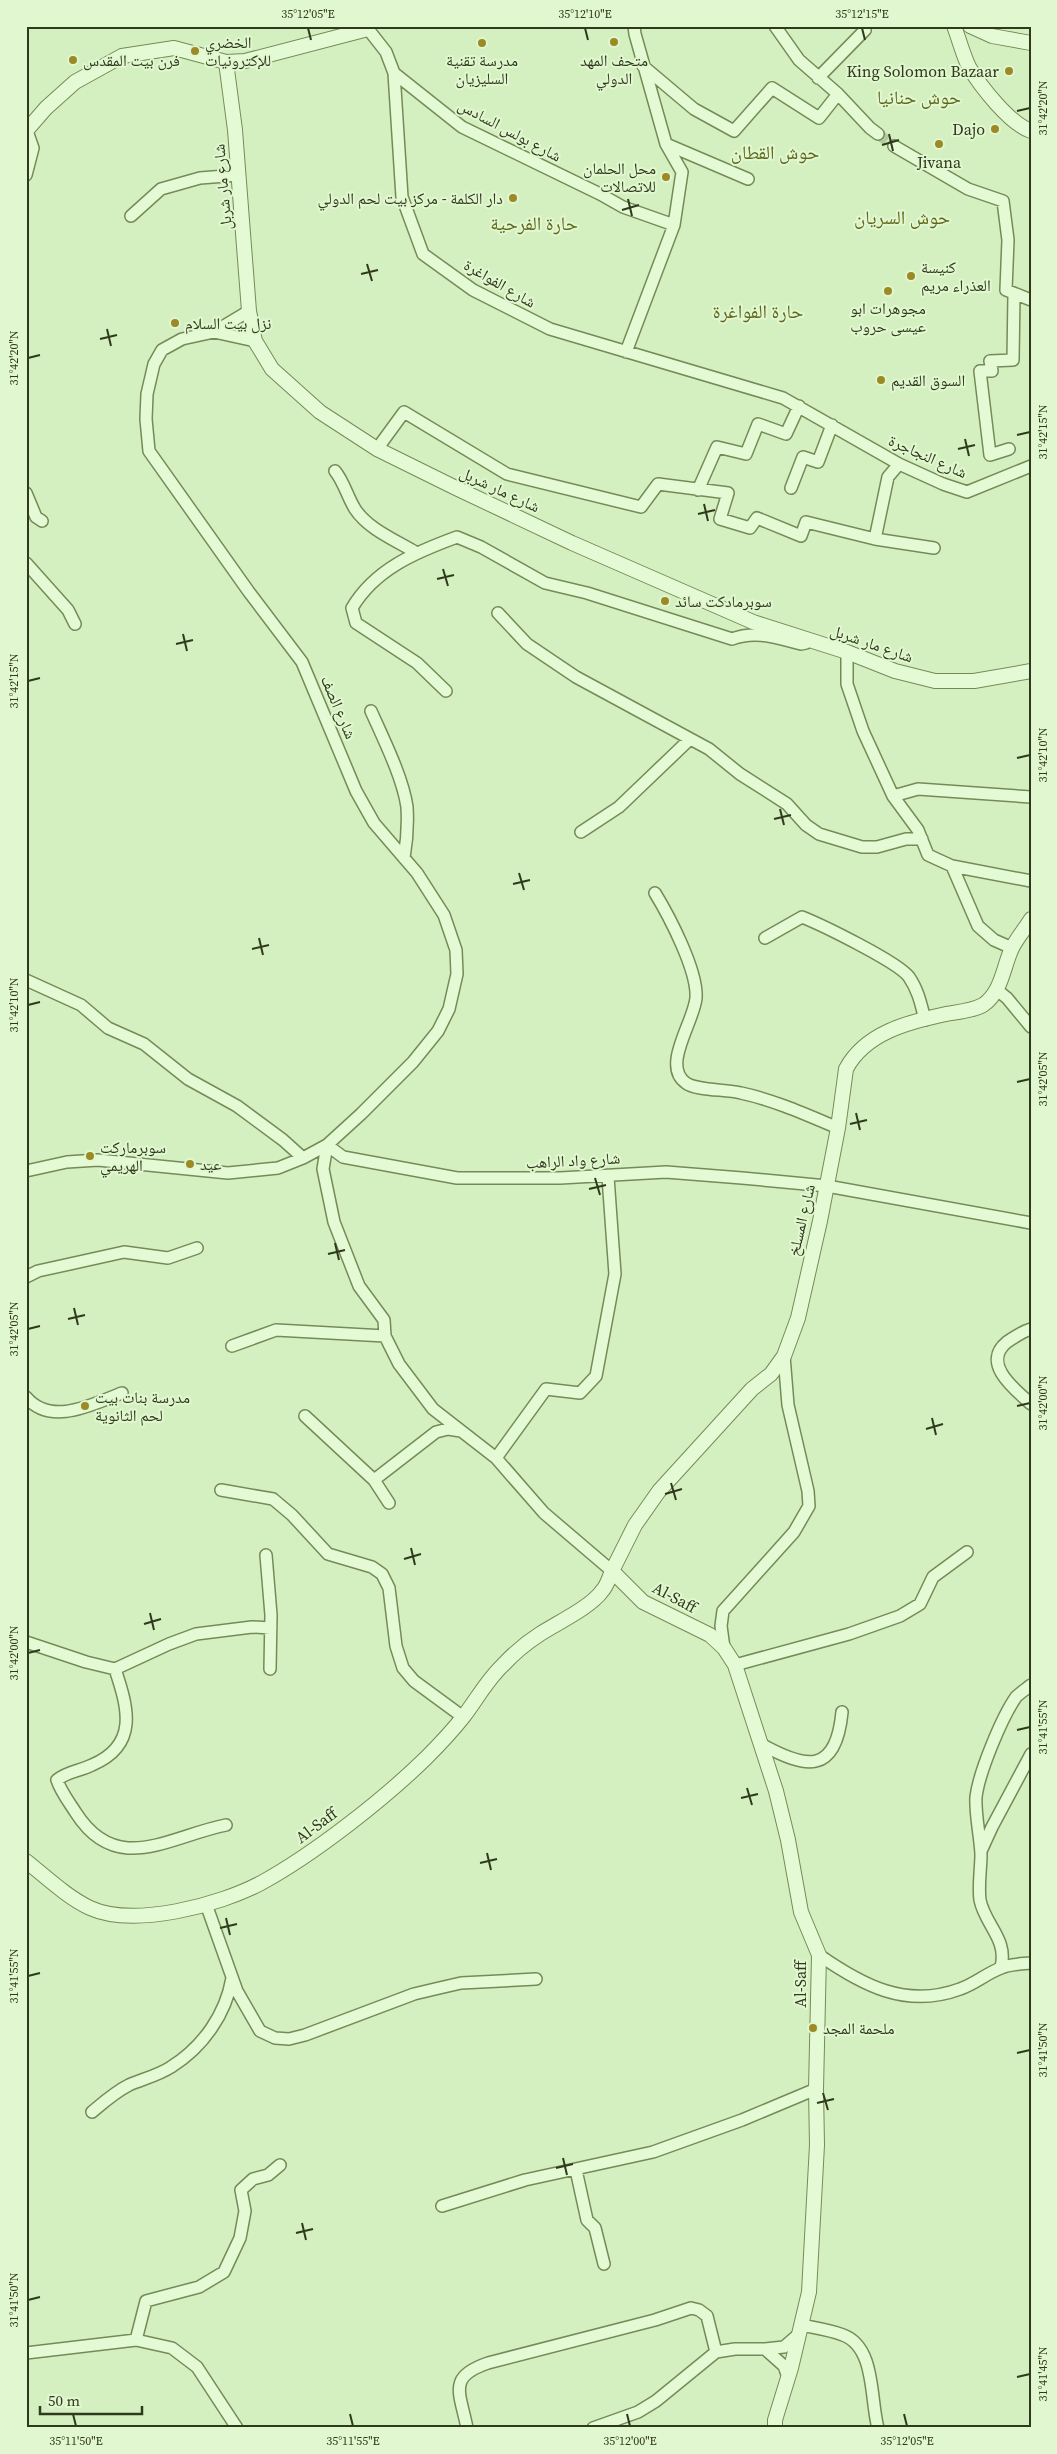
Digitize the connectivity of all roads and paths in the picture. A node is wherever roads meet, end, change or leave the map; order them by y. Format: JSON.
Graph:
{"nodes":[{"id":1,"x":634,"y":26,"type":"edge"},
{"id":2,"x":775,"y":26,"type":"edge"},
{"id":3,"x":863,"y":26,"type":"edge"},
{"id":4,"x":954,"y":26,"type":"edge"},
{"id":5,"x":970,"y":26,"type":"edge"},
{"id":6,"x":367,"y":28,"type":"edge"},
{"id":7,"x":1031,"y":43,"type":"edge"},
{"id":8,"x":226,"y":62,"type":"junction"},
{"id":9,"x":644,"y":66,"type":"junction"},
{"id":10,"x":394,"y":73,"type":"junction"},
{"id":11,"x":818,"y":78,"type":"junction"},
{"id":12,"x":838,"y":94,"type":"junction"},
{"id":13,"x":27,"y":131,"type":"edge"},
{"id":14,"x":1031,"y":131,"type":"edge"},
{"id":15,"x":878,"y":134,"type":"tunnel mouth"},
{"id":16,"x":666,"y":144,"type":"junction"},
{"id":17,"x":894,"y":146,"type":"tunnel mouth"},
{"id":18,"x":26,"y":175,"type":"edge"},
{"id":19,"x":238,"y":175,"type":"junction"},
{"id":20,"x":748,"y":179,"type":"dead end"},
{"id":21,"x":131,"y":216,"type":"dead end"},
{"id":22,"x":674,"y":225,"type":"junction"},
{"id":23,"x":1010,"y":292,"type":"junction"},
{"id":24,"x":1031,"y":300,"type":"edge"},
{"id":25,"x":250,"y":311,"type":"junction"},
{"id":26,"x":214,"y":332,"type":"junction"},
{"id":27,"x":255,"y":341,"type":"junction"},
{"id":28,"x":626,"y":352,"type":"junction"},
{"id":29,"x":798,"y":406,"type":"junction"},
{"id":30,"x":816,"y":415,"type":"joint"},
{"id":31,"x":832,"y":425,"type":"junction"},
{"id":32,"x":377,"y":449,"type":"junction"},
{"id":33,"x":1009,"y":449,"type":"dead end"},
{"id":34,"x":899,"y":464,"type":"junction"},
{"id":35,"x":1031,"y":466,"type":"edge"},
{"id":36,"x":334,"y":471,"type":"dead end"},
{"id":37,"x":791,"y":488,"type":"dead end"},
{"id":38,"x":698,"y":490,"type":"junction"},
{"id":39,"x":26,"y":493,"type":"edge"},
{"id":40,"x":42,"y":521,"type":"dead end"},
{"id":41,"x":875,"y":539,"type":"junction"},
{"id":42,"x":934,"y":548,"type":"dead end"},
{"id":43,"x":415,"y":552,"type":"junction"},
{"id":44,"x":26,"y":563,"type":"edge"},
{"id":45,"x":498,"y":612,"type":"dead end"},
{"id":46,"x":75,"y":624,"type":"dead end"},
{"id":47,"x":813,"y":641,"type":"junction"},
{"id":48,"x":847,"y":652,"type":"junction"},
{"id":49,"x":1031,"y":671,"type":"edge"},
{"id":50,"x":446,"y":691,"type":"dead end"},
{"id":51,"x":371,"y":711,"type":"dead end"},
{"id":52,"x":690,"y":739,"type":"junction"},
{"id":53,"x":893,"y":796,"type":"junction"},
{"id":54,"x":1031,"y":797,"type":"edge"},
{"id":55,"x":581,"y":832,"type":"dead end"},
{"id":56,"x":922,"y":839,"type":"junction"},
{"id":57,"x":404,"y":858,"type":"junction"},
{"id":58,"x":952,"y":866,"type":"junction"},
{"id":59,"x":1031,"y":880,"type":"edge"},
{"id":60,"x":655,"y":893,"type":"dead end"},
{"id":61,"x":1031,"y":919,"type":"edge"},
{"id":62,"x":765,"y":938,"type":"dead end"},
{"id":63,"x":1012,"y":948,"type":"junction"},
{"id":64,"x":26,"y":980,"type":"edge"},
{"id":65,"x":997,"y":990,"type":"junction"},
{"id":66,"x":925,"y":1020,"type":"junction"},
{"id":67,"x":1031,"y":1027,"type":"edge"},
{"id":68,"x":838,"y":1128,"type":"junction"},
{"id":69,"x":326,"y":1145,"type":"junction"},
{"id":70,"x":303,"y":1158,"type":"junction"},
{"id":71,"x":26,"y":1171,"type":"edge"},
{"id":72,"x":608,"y":1177,"type":"junction"},
{"id":73,"x":827,"y":1186,"type":"junction"},
{"id":74,"x":1031,"y":1223,"type":"edge"},
{"id":75,"x":197,"y":1248,"type":"dead end"},
{"id":76,"x":26,"y":1277,"type":"edge"},
{"id":77,"x":1031,"y":1328,"type":"edge"},
{"id":78,"x":386,"y":1336,"type":"junction"},
{"id":79,"x":232,"y":1346,"type":"dead end"},
{"id":80,"x":784,"y":1356,"type":"junction"},
{"id":81,"x":122,"y":1393,"type":"dead end"},
{"id":82,"x":26,"y":1397,"type":"edge"},
{"id":83,"x":1031,"y":1404,"type":"edge"},
{"id":84,"x":433,"y":1410,"type":"junction"},
{"id":85,"x":305,"y":1416,"type":"dead end"},
{"id":86,"x":436,"y":1432,"type":"junction"},
{"id":87,"x":464,"y":1432,"type":"junction"},
{"id":88,"x":496,"y":1458,"type":"junction"},
{"id":89,"x":374,"y":1480,"type":"junction"},
{"id":90,"x":221,"y":1490,"type":"dead end"},
{"id":91,"x":389,"y":1504,"type":"dead end"},
{"id":92,"x":967,"y":1552,"type":"dead end"},
{"id":93,"x":266,"y":1555,"type":"dead end"},
{"id":94,"x":612,"y":1571,"type":"junction"},
{"id":95,"x":271,"y":1628,"type":"junction"},
{"id":96,"x":26,"y":1642,"type":"edge"},
{"id":97,"x":724,"y":1648,"type":"junction"},
{"id":98,"x":735,"y":1665,"type":"junction"},
{"id":99,"x":115,"y":1669,"type":"junction"},
{"id":100,"x":270,"y":1669,"type":"dead end"},
{"id":101,"x":1031,"y":1685,"type":"edge"},
{"id":102,"x":842,"y":1712,"type":"dead end"},
{"id":103,"x":463,"y":1717,"type":"junction"},
{"id":104,"x":761,"y":1744,"type":"junction"},
{"id":105,"x":1031,"y":1754,"type":"edge"},
{"id":106,"x":226,"y":1825,"type":"dead end"},
{"id":107,"x":981,"y":1853,"type":"junction"},
{"id":108,"x":26,"y":1861,"type":"edge"},
{"id":109,"x":206,"y":1904,"type":"junction"},
{"id":110,"x":819,"y":1955,"type":"junction"},
{"id":111,"x":1031,"y":1963,"type":"edge"},
{"id":112,"x":1001,"y":1967,"type":"junction"},
{"id":113,"x":232,"y":1978,"type":"junction"},
{"id":114,"x":536,"y":1979,"type":"dead end"},
{"id":115,"x":816,"y":2089,"type":"junction"},
{"id":116,"x":92,"y":2112,"type":"dead end"},
{"id":117,"x":280,"y":2165,"type":"dead end"},
{"id":118,"x":576,"y":2170,"type":"junction"},
{"id":119,"x":442,"y":2206,"type":"dead end"},
{"id":120,"x":604,"y":2264,"type":"dead end"},
{"id":121,"x":800,"y":2329,"type":"junction"},
{"id":122,"x":136,"y":2340,"type":"junction"},
{"id":123,"x":765,"y":2350,"type":"junction"},
{"id":124,"x":716,"y":2352,"type":"junction"},
{"id":125,"x":26,"y":2353,"type":"edge"},
{"id":126,"x":788,"y":2377,"type":"junction"},
{"id":127,"x":237,"y":2428,"type":"edge"},
{"id":128,"x":467,"y":2428,"type":"edge"},
{"id":129,"x":593,"y":2428,"type":"edge"},
{"id":130,"x":775,"y":2428,"type":"edge"},
{"id":131,"x":878,"y":2428,"type":"edge"}],
"edges":[{"from":1,"to":9,"type":"street"},
{"from":2,"to":11,"type":"street"},
{"from":3,"to":11,"type":"street"},
{"from":4,"to":14,"type":"street"},
{"from":5,"to":7,"type":"street"},
{"from":6,"to":8,"type":"street"},
{"from":6,"to":10,"type":"street"},
{"from":8,"to":13,"type":"street"},
{"from":8,"to":19,"type":"street","name":"شارع مار شربل"},
{"from":9,"to":12,"type":"street"},
{"from":9,"to":16,"type":"street"},
{"from":10,"to":22,"type":"street","name":"شارع بولس السادس"},
{"from":10,"to":28,"type":"street","name":"شارع الفواغرة"},
{"from":11,"to":12,"type":"street"},
{"from":12,"to":15,"type":"street"},
{"from":13,"to":18,"type":"street"},
{"from":16,"to":20,"type":"street"},
{"from":16,"to":22,"type":"street"},
{"from":17,"to":23,"type":"street"},
{"from":19,"to":21,"type":"street"},
{"from":19,"to":25,"type":"street","name":"شارع مار شربل"},
{"from":22,"to":28,"type":"street"},
{"from":23,"to":24,"type":"street"},
{"from":23,"to":33,"type":"street"},
{"from":25,"to":26,"type":"street"},
{"from":25,"to":27,"type":"street","name":"شارع مار شربل"},
{"from":26,"to":27,"type":"street","name":"شارع الصف"},
{"from":26,"to":57,"type":"street","name":"شارع الصف"},
{"from":27,"to":32,"type":"street","name":"شارع مار شربل"},
{"from":28,"to":29,"type":"street","name":"شارع الفواغرة"},
{"from":29,"to":30,"type":"street","name":"شارع الفواغرة"},
{"from":29,"to":38,"type":"street"},
{"from":30,"to":31,"type":"street","name":"شارع النجاجرة"},
{"from":31,"to":34,"type":"street","name":"شارع النجاجرة"},
{"from":31,"to":37,"type":"street"},
{"from":32,"to":38,"type":"street"},
{"from":32,"to":47,"type":"street","name":"شارع مار شربل"},
{"from":34,"to":35,"type":"street","name":"شارع النجاجرة"},
{"from":34,"to":41,"type":"street"},
{"from":36,"to":43,"type":"street"},
{"from":38,"to":41,"type":"street"},
{"from":39,"to":40,"type":"street"},
{"from":41,"to":42,"type":"street"},
{"from":43,"to":47,"type":"street"},
{"from":43,"to":50,"type":"street"},
{"from":44,"to":46,"type":"street"},
{"from":45,"to":52,"type":"street"},
{"from":47,"to":48,"type":"street","name":"شارع مار شربل"},
{"from":48,"to":49,"type":"street","name":"شارع مار شربل"},
{"from":48,"to":53,"type":"street"},
{"from":51,"to":57,"type":"street"},
{"from":52,"to":55,"type":"street"},
{"from":52,"to":56,"type":"street"},
{"from":53,"to":54,"type":"street"},
{"from":53,"to":56,"type":"street"},
{"from":56,"to":58,"type":"street"},
{"from":57,"to":69,"type":"street","name":"شارع الصف"},
{"from":58,"to":59,"type":"street"},
{"from":58,"to":63,"type":"street"},
{"from":60,"to":68,"type":"street"},
{"from":61,"to":63,"type":"street","name":"شارع المسلخ"},
{"from":62,"to":66,"type":"street"},
{"from":63,"to":65,"type":"street","name":"شارع المسلخ"},
{"from":64,"to":70,"type":"street"},
{"from":65,"to":66,"type":"street","name":"شارع المسلخ"},
{"from":65,"to":67,"type":"street"},
{"from":66,"to":68,"type":"street","name":"شارع المسلخ"},
{"from":68,"to":73,"type":"street","name":"شارع المسلخ"},
{"from":69,"to":70,"type":"street","name":"شارع الصف"},
{"from":69,"to":72,"type":"street","name":"شارع واد الراهب"},
{"from":69,"to":78,"type":"street"},
{"from":70,"to":71,"type":"street","name":"شارع الصف"},
{"from":72,"to":73,"type":"street","name":"شارع واد الراهب"},
{"from":72,"to":88,"type":"street"},
{"from":73,"to":74,"type":"street","name":"شارع واد الراهب"},
{"from":73,"to":80,"type":"street","name":"شارع المسلخ"},
{"from":75,"to":76,"type":"street"},
{"from":77,"to":83,"type":"street"},
{"from":78,"to":79,"type":"street"},
{"from":78,"to":84,"type":"street"},
{"from":80,"to":94,"type":"street","name":"شارع المسلخ"},
{"from":80,"to":97,"type":"street"},
{"from":81,"to":82,"type":"street"},
{"from":84,"to":86,"type":"street"},
{"from":84,"to":87,"type":"street"},
{"from":85,"to":89,"type":"street"},
{"from":86,"to":87,"type":"street"},
{"from":86,"to":89,"type":"street"},
{"from":87,"to":88,"type":"street"},
{"from":88,"to":94,"type":"street"},
{"from":89,"to":91,"type":"street"},
{"from":90,"to":103,"type":"street"},
{"from":92,"to":98,"type":"street"},
{"from":93,"to":95,"type":"street"},
{"from":94,"to":97,"type":"street","name":"Al-Saff"},
{"from":94,"to":103,"type":"street","name":"Al-Saff"},
{"from":95,"to":99,"type":"street"},
{"from":95,"to":100,"type":"street"},
{"from":96,"to":99,"type":"street"},
{"from":97,"to":98,"type":"street","name":"Al-Saff"},
{"from":98,"to":104,"type":"street","name":"Al-Saff"},
{"from":99,"to":106,"type":"street"},
{"from":101,"to":107,"type":"street"},
{"from":102,"to":104,"type":"street"},
{"from":103,"to":109,"type":"street","name":"Al-Saff"},
{"from":104,"to":110,"type":"street","name":"Al-Saff"},
{"from":105,"to":107,"type":"street"},
{"from":107,"to":112,"type":"street"},
{"from":108,"to":109,"type":"street","name":"Al-Saff"},
{"from":109,"to":113,"type":"street"},
{"from":110,"to":112,"type":"street"},
{"from":110,"to":115,"type":"street","name":"Al-Saff"},
{"from":111,"to":112,"type":"street"},
{"from":113,"to":114,"type":"street"},
{"from":113,"to":116,"type":"street"},
{"from":115,"to":118,"type":"street"},
{"from":115,"to":121,"type":"street","name":"Al-Saff"},
{"from":117,"to":122,"type":"street"},
{"from":118,"to":119,"type":"street"},
{"from":118,"to":120,"type":"street"},
{"from":121,"to":123,"type":"street"},
{"from":121,"to":126,"type":"street","name":"Al-Saff"},
{"from":121,"to":131,"type":"street"},
{"from":122,"to":125,"type":"street"},
{"from":122,"to":127,"type":"street"},
{"from":123,"to":124,"type":"street"},
{"from":123,"to":126,"type":"street"},
{"from":124,"to":128,"type":"street"},
{"from":124,"to":129,"type":"street"},
{"from":126,"to":130,"type":"street","name":"Al-Saff"}]}
